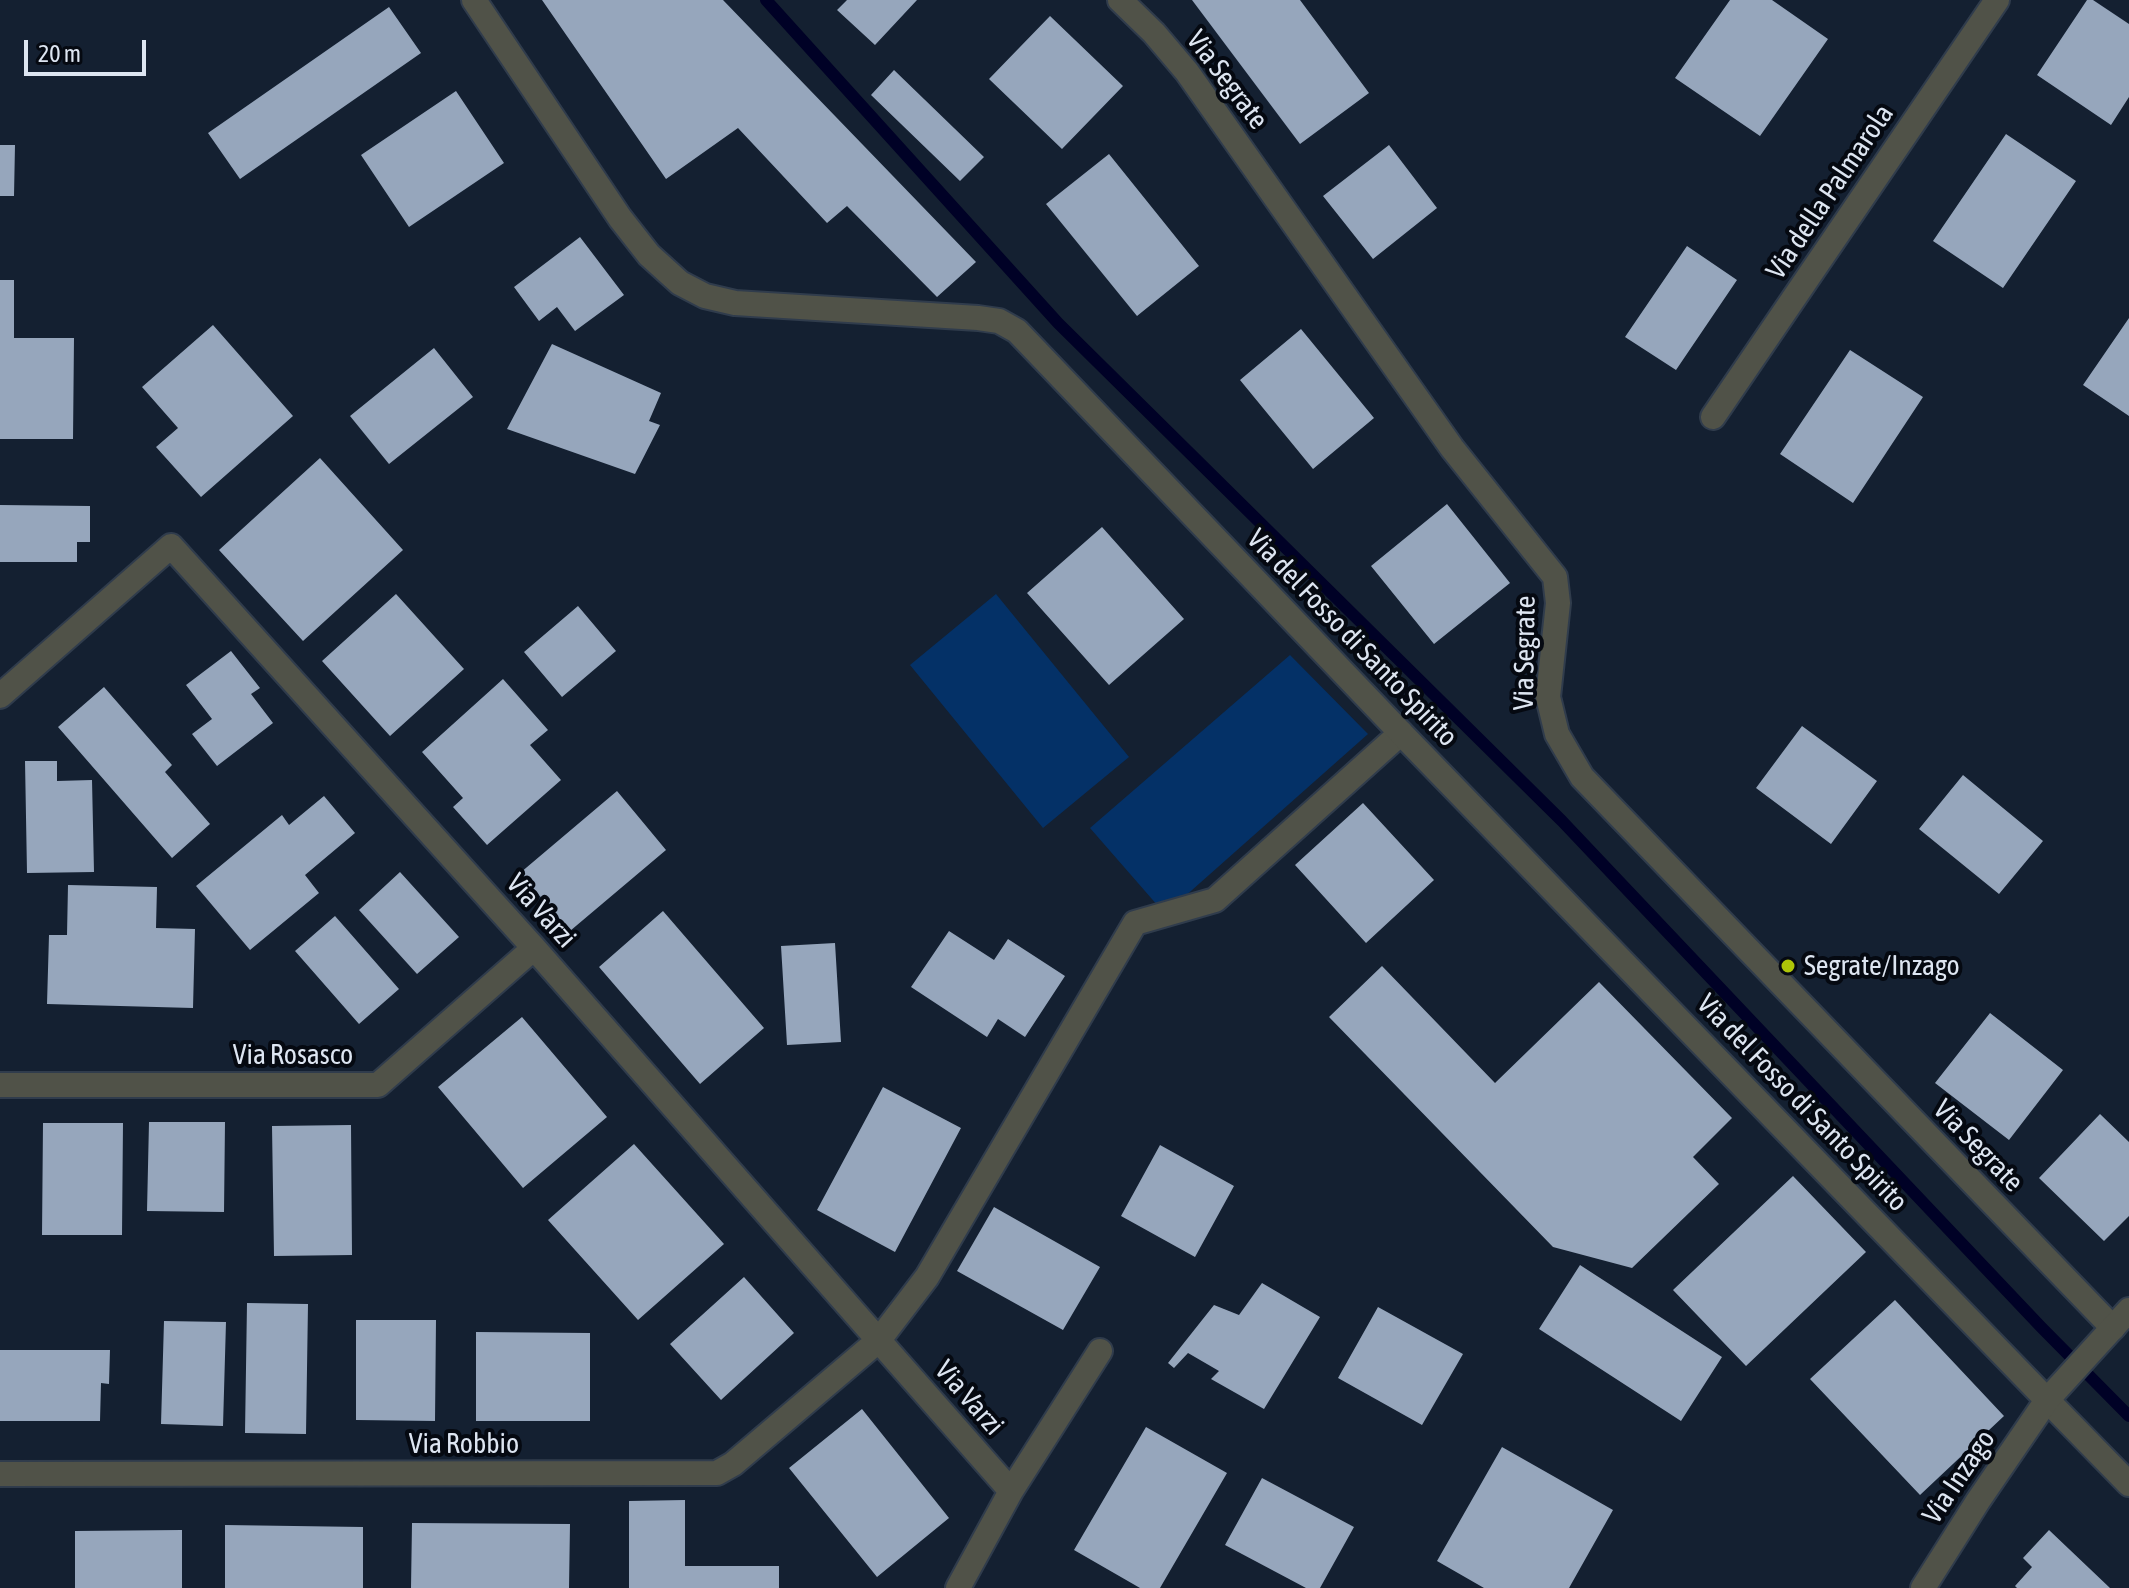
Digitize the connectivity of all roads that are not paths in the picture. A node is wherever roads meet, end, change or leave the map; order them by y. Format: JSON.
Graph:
{"nodes":[{"id":1,"x":474,"y":0,"type":"edge"},
{"id":2,"x":1120,"y":0,"type":"edge"},
{"id":3,"x":1997,"y":0,"type":"edge"},
{"id":4,"x":1713,"y":417,"type":"dead end"},
{"id":5,"x":0,"y":696,"type":"edge"},
{"id":6,"x":1401,"y":733,"type":"junction"},
{"id":7,"x":534,"y":948,"type":"junction"},
{"id":8,"x":0,"y":1085,"type":"edge"},
{"id":9,"x":2121,"y":1319,"type":"edge"},
{"id":10,"x":879,"y":1340,"type":"junction"},
{"id":11,"x":1100,"y":1351,"type":"dead end"},
{"id":12,"x":2047,"y":1400,"type":"junction"},
{"id":13,"x":0,"y":1474,"type":"edge"},
{"id":14,"x":2129,"y":1484,"type":"edge"},
{"id":15,"x":1011,"y":1491,"type":"junction"},
{"id":16,"x":958,"y":1588,"type":"edge"},
{"id":17,"x":1923,"y":1588,"type":"edge"}],
"edges":[{"from":1,"to":6,"type":"street","name":"Via del Fosso di Santo Spirito"},
{"from":2,"to":9,"type":"street","name":"Via Segrate"},
{"from":3,"to":4,"type":"street","name":"Via della Palmarola"},
{"from":5,"to":7,"type":"street","name":"Via Varzi"},
{"from":6,"to":10,"type":"street","name":"Via Robbio"},
{"from":6,"to":12,"type":"street","name":"Via del Fosso di Santo Spirito"},
{"from":7,"to":8,"type":"street","name":"Via Rosasco"},
{"from":7,"to":10,"type":"street","name":"Via Varzi"},
{"from":9,"to":12,"type":"street","name":"Via Inzago"},
{"from":10,"to":13,"type":"street","name":"Via Robbio"},
{"from":10,"to":15,"type":"street","name":"Via Varzi"},
{"from":11,"to":15,"type":"street"},
{"from":12,"to":14,"type":"street","name":"Via del Fosso di Santo Spirito"},
{"from":12,"to":17,"type":"street","name":"Via Inzago"},
{"from":15,"to":16,"type":"street"}]}
